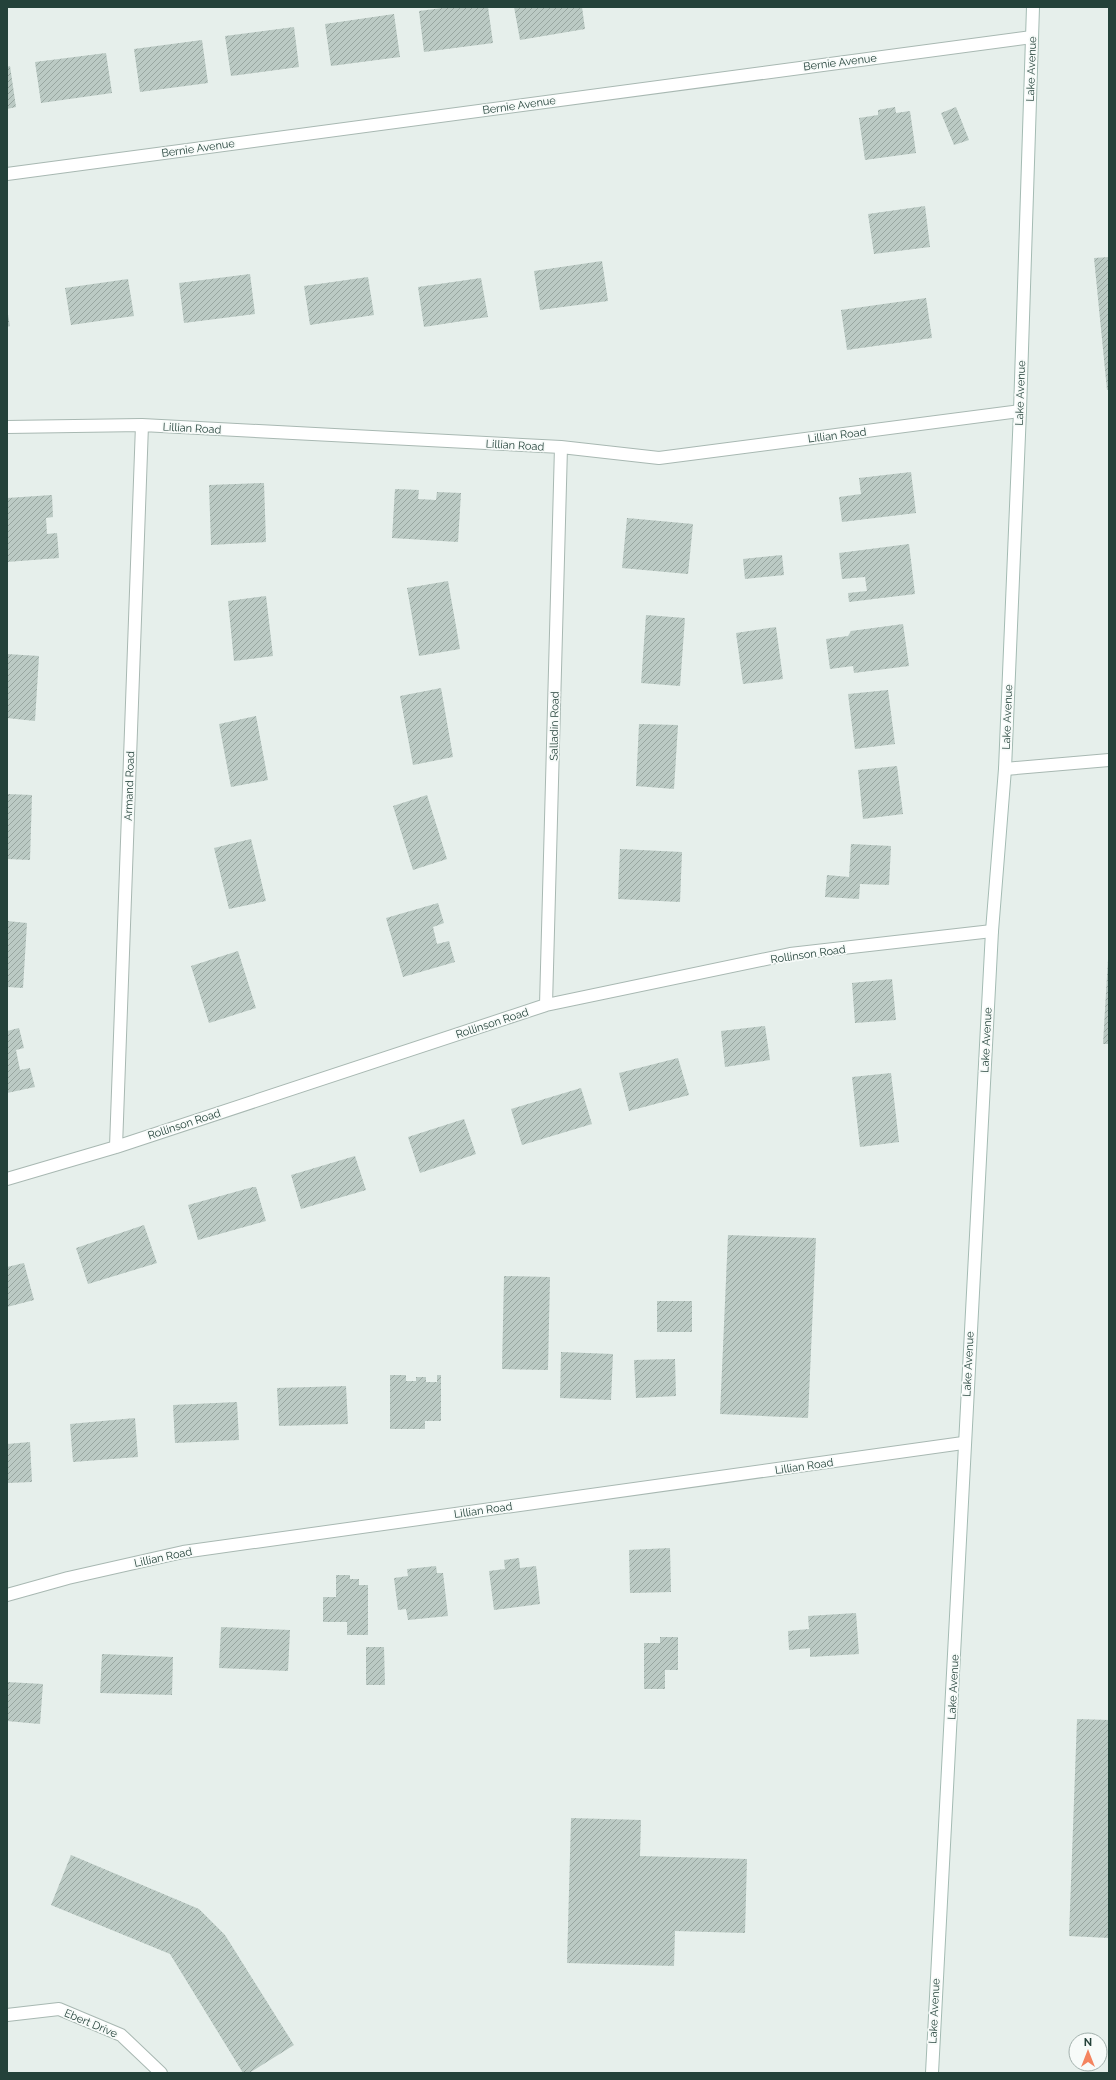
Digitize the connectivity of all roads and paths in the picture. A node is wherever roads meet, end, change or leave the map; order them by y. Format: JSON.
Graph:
{"nodes":[{"id":1,"x":1033,"y":7,"type":"edge"},
{"id":2,"x":1032,"y":37,"type":"junction"},
{"id":3,"x":7,"y":174,"type":"edge"},
{"id":4,"x":1020,"y":411,"type":"junction"},
{"id":5,"x":142,"y":425,"type":"junction"},
{"id":6,"x":7,"y":427,"type":"edge"},
{"id":7,"x":561,"y":447,"type":"junction"},
{"id":8,"x":1109,"y":760,"type":"edge"},
{"id":9,"x":1005,"y":769,"type":"junction"},
{"id":10,"x":992,"y":931,"type":"junction"},
{"id":11,"x":546,"y":1005,"type":"junction"},
{"id":12,"x":116,"y":1147,"type":"junction"},
{"id":13,"x":7,"y":1178,"type":"edge"},
{"id":14,"x":963,"y":1443,"type":"junction"},
{"id":15,"x":7,"y":1595,"type":"edge"},
{"id":16,"x":7,"y":2014,"type":"edge"},
{"id":17,"x":161,"y":2073,"type":"edge"},
{"id":18,"x":932,"y":2073,"type":"edge"}],
"edges":[{"from":1,"to":2,"type":"street","name":"Lake Avenue"},
{"from":2,"to":3,"type":"street","name":"Bernie Avenue"},
{"from":2,"to":4,"type":"street","name":"Lake Avenue"},
{"from":4,"to":7,"type":"street","name":"Lillian Road"},
{"from":4,"to":9,"type":"street","name":"Lake Avenue"},
{"from":5,"to":6,"type":"street","name":"Lillian Road"},
{"from":5,"to":7,"type":"street","name":"Lillian Road"},
{"from":5,"to":12,"type":"street","name":"Armand Road"},
{"from":7,"to":11,"type":"street","name":"Salladin Road"},
{"from":8,"to":9,"type":"street"},
{"from":9,"to":10,"type":"street","name":"Lake Avenue"},
{"from":10,"to":11,"type":"street","name":"Rollinson Road"},
{"from":10,"to":14,"type":"street","name":"Lake Avenue"},
{"from":11,"to":12,"type":"street","name":"Rollinson Road"},
{"from":12,"to":13,"type":"street","name":"Rollinson Road"},
{"from":14,"to":15,"type":"street","name":"Lillian Road"},
{"from":14,"to":18,"type":"street","name":"Lake Avenue"},
{"from":16,"to":17,"type":"street","name":"Ebert Drive"}]}
